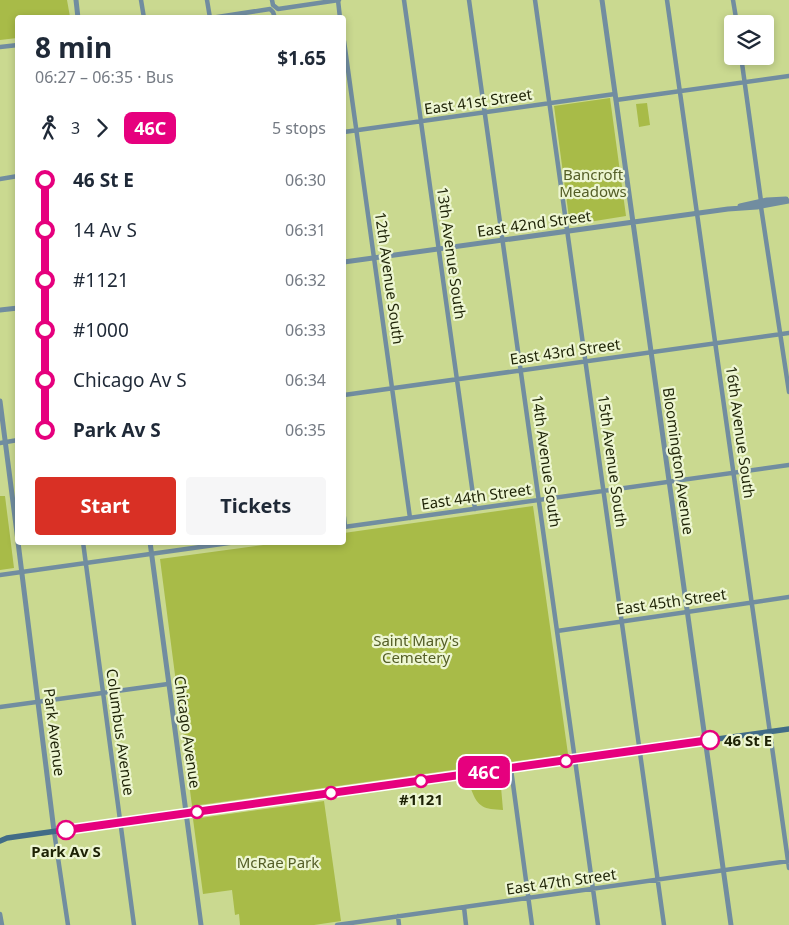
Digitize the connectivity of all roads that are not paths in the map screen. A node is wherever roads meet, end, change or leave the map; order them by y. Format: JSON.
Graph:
{"nodes":[{"id":1,"x":76,"y":0,"type":"edge"},
{"id":2,"x":141,"y":0,"type":"edge"},
{"id":3,"x":207,"y":0,"type":"edge"},
{"id":4,"x":338,"y":0,"type":"edge"},
{"id":5,"x":404,"y":0,"type":"edge"},
{"id":6,"x":469,"y":0,"type":"edge"},
{"id":7,"x":535,"y":0,"type":"edge"},
{"id":8,"x":602,"y":0,"type":"edge"},
{"id":9,"x":667,"y":0,"type":"edge"},
{"id":10,"x":733,"y":0,"type":"edge"},
{"id":11,"x":272,"y":2,"type":"edge"},
{"id":12,"x":78,"y":15,"type":"edge"},
{"id":13,"x":144,"y":15,"type":"edge"},
{"id":14,"x":210,"y":15,"type":"edge"},
{"id":15,"x":230,"y":15,"type":"edge"},
{"id":16,"x":273,"y":15,"type":"edge"},
{"id":17,"x":340,"y":15,"type":"edge"},
{"id":18,"x":736,"y":15,"type":"edge"},
{"id":19,"x":15,"y":46,"type":"edge"},
{"id":20,"x":0,"y":47,"type":"edge"},
{"id":21,"x":346,"y":57,"type":"edge"},
{"id":22,"x":742,"y":65,"type":"edge"},
{"id":23,"x":789,"y":76,"type":"edge"},
{"id":24,"x":744,"y":83,"type":"junction"},
{"id":25,"x":680,"y":92,"type":"junction"},
{"id":26,"x":615,"y":94,"type":"junction"},
{"id":27,"x":616,"y":100,"type":"junction"},
{"id":28,"x":550,"y":103,"type":"junction"},
{"id":29,"x":485,"y":112,"type":"junction"},
{"id":30,"x":421,"y":121,"type":"junction"},
{"id":31,"x":356,"y":130,"type":"junction"},
{"id":32,"x":346,"y":132,"type":"edge"},
{"id":33,"x":15,"y":176,"type":"edge"},
{"id":34,"x":0,"y":179,"type":"edge"},
{"id":35,"x":789,"y":200,"type":"edge"},
{"id":36,"x":761,"y":204,"type":"junction"},
{"id":37,"x":697,"y":213,"type":"junction"},
{"id":38,"x":633,"y":222,"type":"junction"},
{"id":39,"x":568,"y":231,"type":"junction"},
{"id":40,"x":504,"y":240,"type":"junction"},
{"id":41,"x":439,"y":249,"type":"junction"},
{"id":42,"x":375,"y":258,"type":"junction"},
{"id":43,"x":346,"y":262,"type":"edge"},
{"id":44,"x":15,"y":308,"type":"edge"},
{"id":45,"x":0,"y":310,"type":"edge"},
{"id":46,"x":789,"y":332,"type":"edge"},
{"id":47,"x":780,"y":334,"type":"junction"},
{"id":48,"x":716,"y":343,"type":"junction"},
{"id":49,"x":651,"y":352,"type":"junction"},
{"id":50,"x":586,"y":361,"type":"junction"},
{"id":51,"x":521,"y":370,"type":"junction"},
{"id":52,"x":457,"y":379,"type":"junction"},
{"id":53,"x":392,"y":388,"type":"junction"},
{"id":54,"x":789,"y":392,"type":"edge"},
{"id":55,"x":346,"y":395,"type":"edge"},
{"id":56,"x":0,"y":401,"type":"edge"},
{"id":57,"x":3,"y":442,"type":"edge"},
{"id":58,"x":789,"y":465,"type":"edge"},
{"id":59,"x":734,"y":473,"type":"junction"},
{"id":60,"x":670,"y":482,"type":"junction"},
{"id":61,"x":604,"y":491,"type":"junction"},
{"id":62,"x":540,"y":500,"type":"junction"},
{"id":63,"x":475,"y":509,"type":"junction"},
{"id":64,"x":410,"y":518,"type":"junction"},
{"id":65,"x":15,"y":522,"type":"edge"},
{"id":66,"x":346,"y":527,"type":"edge"},
{"id":67,"x":18,"y":545,"type":"edge"},
{"id":68,"x":84,"y":545,"type":"edge"},
{"id":69,"x":150,"y":545,"type":"edge"},
{"id":70,"x":210,"y":545,"type":"edge"},
{"id":71,"x":151,"y":554,"type":"junction"},
{"id":72,"x":86,"y":563,"type":"junction"},
{"id":73,"x":21,"y":572,"type":"junction"},
{"id":74,"x":0,"y":575,"type":"edge"},
{"id":75,"x":789,"y":597,"type":"edge"},
{"id":76,"x":752,"y":602,"type":"junction"},
{"id":77,"x":687,"y":612,"type":"junction"},
{"id":78,"x":622,"y":621,"type":"junction"},
{"id":79,"x":557,"y":631,"type":"junction"},
{"id":80,"x":168,"y":684,"type":"junction"},
{"id":81,"x":103,"y":692,"type":"junction"},
{"id":82,"x":38,"y":701,"type":"junction"},
{"id":83,"x":0,"y":707,"type":"edge"},
{"id":84,"x":789,"y":729,"type":"edge"},
{"id":85,"x":770,"y":732,"type":"junction"},
{"id":86,"x":705,"y":741,"type":"junction"},
{"id":87,"x":640,"y":750,"type":"junction"},
{"id":88,"x":575,"y":760,"type":"junction"},
{"id":89,"x":510,"y":769,"type":"junction"},
{"id":90,"x":186,"y":814,"type":"junction"},
{"id":91,"x":121,"y":822,"type":"junction"},
{"id":92,"x":54,"y":831,"type":"junction"},
{"id":93,"x":0,"y":837,"type":"edge"},
{"id":94,"x":7,"y":838,"type":"junction"},
{"id":95,"x":0,"y":841,"type":"edge"},
{"id":96,"x":789,"y":861,"type":"edge"},
{"id":97,"x":789,"y":868,"type":"edge"},
{"id":98,"x":723,"y":870,"type":"junction"},
{"id":99,"x":658,"y":880,"type":"junction"},
{"id":100,"x":593,"y":889,"type":"junction"},
{"id":101,"x":529,"y":898,"type":"junction"},
{"id":102,"x":464,"y":907,"type":"junction"},
{"id":103,"x":0,"y":914,"type":"edge"},
{"id":104,"x":398,"y":916,"type":"junction"},
{"id":105,"x":2,"y":925,"type":"edge"},
{"id":106,"x":68,"y":925,"type":"edge"},
{"id":107,"x":134,"y":925,"type":"edge"},
{"id":108,"x":201,"y":925,"type":"edge"},
{"id":109,"x":337,"y":925,"type":"edge"},
{"id":110,"x":399,"y":925,"type":"edge"},
{"id":111,"x":466,"y":925,"type":"edge"},
{"id":112,"x":532,"y":925,"type":"edge"},
{"id":113,"x":598,"y":925,"type":"edge"},
{"id":114,"x":664,"y":925,"type":"edge"},
{"id":115,"x":731,"y":925,"type":"edge"}],
"edges":[{"from":1,"to":12,"type":"street"},
{"from":2,"to":13,"type":"street"},
{"from":3,"to":14,"type":"street"},
{"from":4,"to":11,"type":"street"},
{"from":4,"to":17,"type":"street"},
{"from":5,"to":30,"type":"street","name":"13th Avenue South"},
{"from":6,"to":29,"type":"street","name":"14th Avenue South"},
{"from":7,"to":28,"type":"street","name":"15th Avenue South"},
{"from":8,"to":26,"type":"street","name":"Bloomington Avenue"},
{"from":9,"to":25,"type":"street","name":"16th Avenue South"},
{"from":10,"to":18,"type":"street"},
{"from":15,"to":16,"type":"street"},
{"from":19,"to":20,"type":"street"},
{"from":21,"to":31,"type":"street","name":"12th Avenue South"},
{"from":22,"to":24,"type":"street"},
{"from":23,"to":24,"type":"street"},
{"from":24,"to":25,"type":"street"},
{"from":24,"to":36,"type":"street"},
{"from":25,"to":27,"type":"street"},
{"from":25,"to":37,"type":"street","name":"16th Avenue South"},
{"from":26,"to":27,"type":"street","name":"Bloomington Avenue"},
{"from":26,"to":28,"type":"street","name":"East 41st Street"},
{"from":27,"to":38,"type":"street","name":"Bloomington Avenue"},
{"from":28,"to":29,"type":"street","name":"East 41st Street"},
{"from":28,"to":39,"type":"street","name":"15th Avenue South"},
{"from":29,"to":30,"type":"street","name":"East 41st Street"},
{"from":29,"to":40,"type":"street","name":"14th Avenue South"},
{"from":30,"to":31,"type":"street","name":"East 41st Street"},
{"from":30,"to":41,"type":"street","name":"13th Avenue South"},
{"from":31,"to":32,"type":"street","name":"East 41st Street"},
{"from":31,"to":42,"type":"street","name":"12th Avenue South"},
{"from":33,"to":34,"type":"street"},
{"from":35,"to":36,"type":"street","name":"East 42nd Street"},
{"from":36,"to":37,"type":"street","name":"East 42nd Street"},
{"from":36,"to":47,"type":"street"},
{"from":37,"to":38,"type":"street","name":"East 42nd Street"},
{"from":37,"to":48,"type":"street","name":"16th Avenue South"},
{"from":38,"to":39,"type":"street","name":"East 42nd Street"},
{"from":38,"to":49,"type":"street","name":"Bloomington Avenue"},
{"from":39,"to":40,"type":"street","name":"East 42nd Street"},
{"from":39,"to":50,"type":"street","name":"15th Avenue South"},
{"from":40,"to":41,"type":"street","name":"East 42nd Street"},
{"from":40,"to":51,"type":"street","name":"14th Avenue South"},
{"from":41,"to":42,"type":"street","name":"East 42nd Street"},
{"from":41,"to":52,"type":"street","name":"13th Avenue South"},
{"from":42,"to":43,"type":"street","name":"East 42nd Street"},
{"from":42,"to":53,"type":"street","name":"12th Avenue South"},
{"from":44,"to":45,"type":"street"},
{"from":46,"to":47,"type":"street","name":"East 43rd Street"},
{"from":47,"to":48,"type":"street","name":"East 43rd Street"},
{"from":47,"to":54,"type":"street"},
{"from":48,"to":49,"type":"street","name":"East 43rd Street"},
{"from":48,"to":59,"type":"street","name":"16th Avenue South"},
{"from":49,"to":50,"type":"street","name":"East 43rd Street"},
{"from":49,"to":60,"type":"street","name":"Bloomington Avenue"},
{"from":50,"to":51,"type":"street","name":"East 43rd Street"},
{"from":50,"to":61,"type":"street","name":"15th Avenue South"},
{"from":51,"to":52,"type":"street","name":"East 43rd Street"},
{"from":51,"to":62,"type":"street","name":"14th Avenue South"},
{"from":52,"to":53,"type":"street","name":"East 43rd Street"},
{"from":52,"to":63,"type":"street","name":"13th Avenue South"},
{"from":53,"to":55,"type":"street","name":"East 43rd Street"},
{"from":53,"to":64,"type":"street","name":"12th Avenue South"},
{"from":56,"to":57,"type":"street","name":"Park Avenue"},
{"from":57,"to":65,"type":"street","name":"Park Avenue"},
{"from":58,"to":59,"type":"street","name":"East 44th Street"},
{"from":59,"to":60,"type":"street","name":"East 44th Street"},
{"from":59,"to":76,"type":"street","name":"16th Avenue South"},
{"from":60,"to":61,"type":"street","name":"East 44th Street"},
{"from":60,"to":77,"type":"street","name":"Bloomington Avenue"},
{"from":61,"to":62,"type":"street","name":"East 44th Street"},
{"from":61,"to":78,"type":"street","name":"15th Avenue South"},
{"from":62,"to":63,"type":"street","name":"East 44th Street"},
{"from":62,"to":79,"type":"street","name":"14th Avenue South"},
{"from":63,"to":64,"type":"street","name":"East 44th Street"},
{"from":64,"to":66,"type":"street","name":"East 44th Street"},
{"from":67,"to":73,"type":"street","name":"Park Avenue"},
{"from":68,"to":72,"type":"street","name":"Columbus Avenue"},
{"from":69,"to":71,"type":"street","name":"Chicago Avenue"},
{"from":70,"to":71,"type":"street"},
{"from":71,"to":72,"type":"street"},
{"from":71,"to":80,"type":"street","name":"Chicago Avenue"},
{"from":72,"to":73,"type":"street"},
{"from":72,"to":81,"type":"street","name":"Columbus Avenue"},
{"from":73,"to":74,"type":"street"},
{"from":73,"to":82,"type":"street","name":"Park Avenue"},
{"from":75,"to":76,"type":"street","name":"East 45th Street"},
{"from":76,"to":77,"type":"street","name":"East 45th Street"},
{"from":76,"to":85,"type":"street","name":"16th Avenue South"},
{"from":77,"to":78,"type":"street","name":"East 45th Street"},
{"from":77,"to":86,"type":"street","name":"Bloomington Avenue"},
{"from":78,"to":79,"type":"street","name":"East 45th Street"},
{"from":78,"to":87,"type":"street","name":"15th Avenue South"},
{"from":79,"to":88,"type":"street","name":"14th Avenue South"},
{"from":80,"to":81,"type":"street"},
{"from":80,"to":90,"type":"street","name":"Chicago Avenue"},
{"from":81,"to":82,"type":"street"},
{"from":81,"to":91,"type":"street","name":"Columbus Avenue"},
{"from":82,"to":83,"type":"street"},
{"from":82,"to":92,"type":"street","name":"Park Avenue"},
{"from":84,"to":85,"type":"main road"},
{"from":85,"to":86,"type":"main road"},
{"from":85,"to":96,"type":"street","name":"16th Avenue South"},
{"from":86,"to":87,"type":"main road"},
{"from":86,"to":98,"type":"street","name":"Bloomington Avenue"},
{"from":87,"to":88,"type":"main road"},
{"from":87,"to":99,"type":"street","name":"15th Avenue South"},
{"from":88,"to":89,"type":"main road"},
{"from":88,"to":100,"type":"street","name":"14th Avenue South"},
{"from":89,"to":90,"type":"main road"},
{"from":89,"to":101,"type":"street"},
{"from":90,"to":91,"type":"main road"},
{"from":90,"to":108,"type":"street","name":"Chicago Avenue"},
{"from":91,"to":92,"type":"main road"},
{"from":91,"to":107,"type":"street","name":"Columbus Avenue"},
{"from":92,"to":94,"type":"main road"},
{"from":92,"to":106,"type":"street","name":"Park Avenue"},
{"from":93,"to":94,"type":"main road"},
{"from":94,"to":95,"type":"main road"},
{"from":96,"to":97,"type":"street","name":"16th Avenue South"},
{"from":96,"to":98,"type":"street","name":"East 47th Street"},
{"from":98,"to":99,"type":"street","name":"East 47th Street"},
{"from":98,"to":115,"type":"street","name":"Bloomington Avenue"},
{"from":99,"to":100,"type":"street","name":"East 47th Street"},
{"from":99,"to":114,"type":"street","name":"15th Avenue South"},
{"from":100,"to":101,"type":"street","name":"East 47th Street"},
{"from":100,"to":113,"type":"street","name":"14th Avenue South"},
{"from":101,"to":102,"type":"street","name":"East 47th Street"},
{"from":101,"to":112,"type":"street"},
{"from":102,"to":104,"type":"street","name":"East 47th Street"},
{"from":102,"to":111,"type":"street"},
{"from":103,"to":105,"type":"street"},
{"from":104,"to":109,"type":"street","name":"East 47th Street"},
{"from":104,"to":110,"type":"street"}]}
